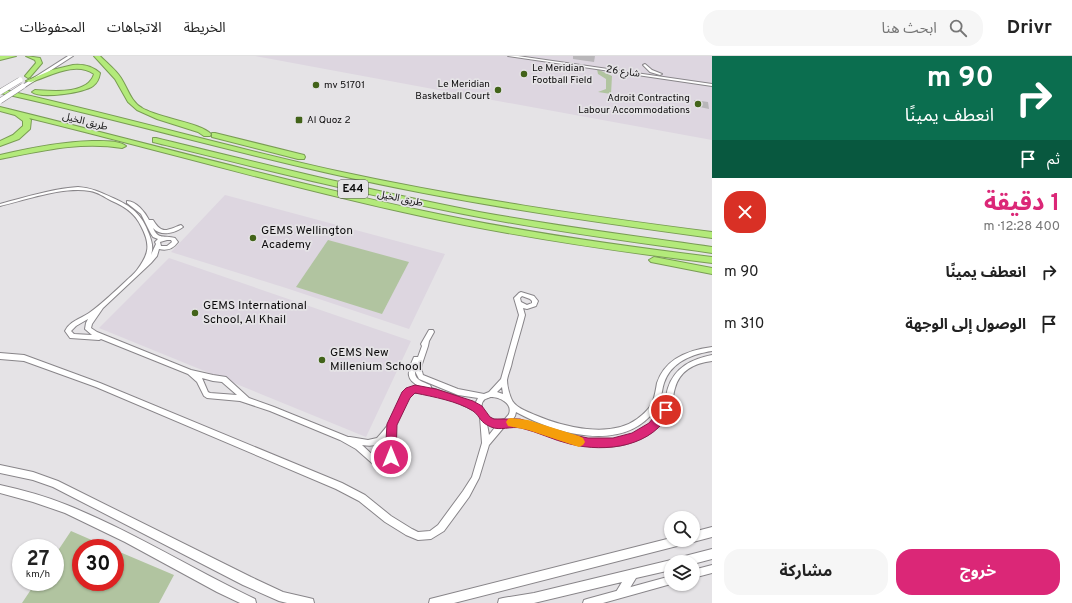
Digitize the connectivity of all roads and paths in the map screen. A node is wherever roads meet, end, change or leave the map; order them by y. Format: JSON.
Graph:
{"nodes":[{"id":1,"x":13,"y":56,"type":"edge"},
{"id":2,"x":29,"y":56,"type":"edge"},
{"id":3,"x":62,"y":56,"type":"edge"},
{"id":4,"x":71,"y":56,"type":"edge"},
{"id":5,"x":97,"y":56,"type":"edge"},
{"id":6,"x":510,"y":56,"type":"edge"},
{"id":7,"x":527,"y":56,"type":"edge"},
{"id":8,"x":0,"y":57,"type":"edge"},
{"id":9,"x":645,"y":65,"type":"dead end"},
{"id":10,"x":645,"y":73,"type":"junction"},
{"id":11,"x":638,"y":74,"type":"junction"},
{"id":12,"x":672,"y":77,"type":"junction"},
{"id":13,"x":29,"y":79,"type":"junction"},
{"id":14,"x":712,"y":83,"type":"edge"},
{"id":15,"x":0,"y":85,"type":"edge"},
{"id":16,"x":0,"y":92,"type":"edge"},
{"id":17,"x":36,"y":92,"type":"junction"},
{"id":18,"x":0,"y":101,"type":"edge"},
{"id":19,"x":0,"y":109,"type":"edge"},
{"id":20,"x":11,"y":111,"type":"junction"},
{"id":21,"x":207,"y":134,"type":"junction"},
{"id":22,"x":95,"y":143,"type":"junction"},
{"id":23,"x":0,"y":144,"type":"edge"},
{"id":24,"x":0,"y":150,"type":"edge"},
{"id":25,"x":0,"y":157,"type":"edge"},
{"id":26,"x":395,"y":184,"type":"junction"},
{"id":27,"x":297,"y":185,"type":"junction"},
{"id":28,"x":0,"y":202,"type":"edge"},
{"id":29,"x":130,"y":203,"type":"junction"},
{"id":30,"x":0,"y":206,"type":"edge"},
{"id":31,"x":181,"y":227,"type":"dead end"},
{"id":32,"x":146,"y":232,"type":"junction"},
{"id":33,"x":712,"y":235,"type":"edge"},
{"id":34,"x":160,"y":242,"type":"junction"},
{"id":35,"x":618,"y":248,"type":"junction"},
{"id":36,"x":712,"y":250,"type":"edge"},
{"id":37,"x":712,"y":260,"type":"edge"},
{"id":38,"x":139,"y":270,"type":"junction"},
{"id":39,"x":712,"y":271,"type":"edge"},
{"id":40,"x":519,"y":303,"type":"junction"},
{"id":41,"x":531,"y":306,"type":"junction"},
{"id":42,"x":100,"y":308,"type":"junction"},
{"id":43,"x":522,"y":314,"type":"junction"},
{"id":44,"x":431,"y":332,"type":"dead end"},
{"id":45,"x":102,"y":338,"type":"junction"},
{"id":46,"x":426,"y":342,"type":"junction"},
{"id":47,"x":712,"y":349,"type":"edge"},
{"id":48,"x":0,"y":356,"type":"edge"},
{"id":49,"x":712,"y":358,"type":"edge"},
{"id":50,"x":190,"y":372,"type":"junction"},
{"id":51,"x":504,"y":380,"type":"junction"},
{"id":52,"x":436,"y":393,"type":"junction"},
{"id":53,"x":491,"y":394,"type":"junction"},
{"id":54,"x":483,"y":396,"type":"junction"},
{"id":55,"x":247,"y":400,"type":"junction"},
{"id":56,"x":508,"y":400,"type":"junction"},
{"id":57,"x":513,"y":407,"type":"junction"},
{"id":58,"x":478,"y":409,"type":"junction"},
{"id":59,"x":483,"y":417,"type":"junction"},
{"id":60,"x":504,"y":423,"type":"junction"},
{"id":61,"x":392,"y":424,"type":"junction"},
{"id":62,"x":343,"y":438,"type":"junction"},
{"id":63,"x":486,"y":443,"type":"junction"},
{"id":64,"x":0,"y":469,"type":"edge"},
{"id":65,"x":0,"y":489,"type":"edge"},
{"id":66,"x":712,"y":532,"type":"edge"},
{"id":67,"x":700,"y":535,"type":"edge"},
{"id":68,"x":664,"y":544,"type":"edge"},
{"id":69,"x":712,"y":554,"type":"edge"},
{"id":70,"x":700,"y":557,"type":"edge"},
{"id":71,"x":664,"y":566,"type":"edge"},
{"id":72,"x":712,"y":569,"type":"edge"},
{"id":73,"x":700,"y":572,"type":"edge"},
{"id":74,"x":633,"y":574,"type":"junction"},
{"id":75,"x":664,"y":582,"type":"edge"},
{"id":76,"x":621,"y":592,"type":"junction"},
{"id":77,"x":537,"y":600,"type":"edge"},
{"id":78,"x":251,"y":603,"type":"edge"},
{"id":79,"x":309,"y":603,"type":"edge"},
{"id":80,"x":434,"y":603,"type":"edge"},
{"id":81,"x":503,"y":603,"type":"edge"},
{"id":82,"x":587,"y":603,"type":"edge"}],
"edges":[{"from":1,"to":8,"type":"highway"},
{"from":2,"to":13,"type":"highway"},
{"from":3,"to":13,"type":"main road"},
{"from":4,"to":13,"type":"main road"},
{"from":5,"to":21,"type":"highway"},
{"from":6,"to":11,"type":"street","name":"شارع 26"},
{"from":7,"to":10,"type":"street","name":"شارع 26"},
{"from":9,"to":12,"type":"street"},
{"from":10,"to":11,"type":"street"},
{"from":10,"to":12,"type":"street","name":"شارع 26"},
{"from":11,"to":14,"type":"street","name":"شارع 26"},
{"from":12,"to":14,"type":"street","name":"شارع 26"},
{"from":13,"to":16,"type":"main road","bridge":true},
{"from":13,"to":17,"type":"highway"},
{"from":13,"to":18,"type":"main road","bridge":true},
{"from":15,"to":17,"type":"highway"},
{"from":16,"to":26,"type":"highway","name":"طريق الخيل","number":"E44"},
{"from":17,"to":21,"type":"highway"},
{"from":18,"to":36,"type":"highway","name":"طريق الخيل","number":"E44"},
{"from":19,"to":20,"type":"highway"},
{"from":20,"to":23,"type":"highway"},
{"from":20,"to":27,"type":"highway"},
{"from":21,"to":26,"type":"highway"},
{"from":22,"to":24,"type":"highway"},
{"from":22,"to":25,"type":"highway"},
{"from":22,"to":27,"type":"highway"},
{"from":26,"to":33,"type":"highway","name":"طريق الخيل","number":"E44"},
{"from":27,"to":35,"type":"highway"},
{"from":28,"to":29,"type":"street"},
{"from":29,"to":31,"type":"street"},
{"from":29,"to":34,"type":"street"},
{"from":30,"to":32,"type":"street"},
{"from":32,"to":34,"type":"street"},
{"from":32,"to":38,"type":"street"},
{"from":34,"to":38,"type":"street"},
{"from":35,"to":37,"type":"highway"},
{"from":35,"to":39,"type":"highway"},
{"from":38,"to":42,"type":"street"},
{"from":40,"to":41,"type":"street"},
{"from":40,"to":41,"type":"street"},
{"from":40,"to":43,"type":"street"},
{"from":41,"to":43,"type":"street"},
{"from":42,"to":45,"type":"street"},
{"from":42,"to":45,"type":"street"},
{"from":43,"to":51,"type":"street"},
{"from":44,"to":46,"type":"street"},
{"from":45,"to":50,"type":"street"},
{"from":46,"to":52,"type":"street"},
{"from":46,"to":54,"type":"street"},
{"from":47,"to":57,"type":"street"},
{"from":48,"to":63,"type":"street"},
{"from":49,"to":60,"type":"street"},
{"from":50,"to":55,"type":"street"},
{"from":50,"to":55,"type":"street"},
{"from":51,"to":53,"type":"street"},
{"from":51,"to":56,"type":"street"},
{"from":52,"to":58,"type":"street"},
{"from":52,"to":61,"type":"street"},
{"from":53,"to":54,"type":"street"},
{"from":53,"to":56,"type":"street"},
{"from":54,"to":58,"type":"street"},
{"from":55,"to":62,"type":"street"},
{"from":56,"to":57,"type":"street"},
{"from":57,"to":60,"type":"street"},
{"from":58,"to":59,"type":"street"},
{"from":59,"to":60,"type":"street"},
{"from":59,"to":63,"type":"street"},
{"from":60,"to":63,"type":"street"},
{"from":61,"to":62,"type":"street"},
{"from":61,"to":62,"type":"street"},
{"from":64,"to":79,"type":"street"},
{"from":65,"to":78,"type":"street"},
{"from":66,"to":67,"type":"street"},
{"from":68,"to":80,"type":"street"},
{"from":69,"to":70,"type":"street"},
{"from":71,"to":74,"type":"street"},
{"from":72,"to":73,"type":"street"},
{"from":74,"to":76,"type":"street"},
{"from":74,"to":77,"type":"street"},
{"from":75,"to":76,"type":"street"},
{"from":76,"to":82,"type":"street"},
{"from":77,"to":81,"type":"street"}]}
